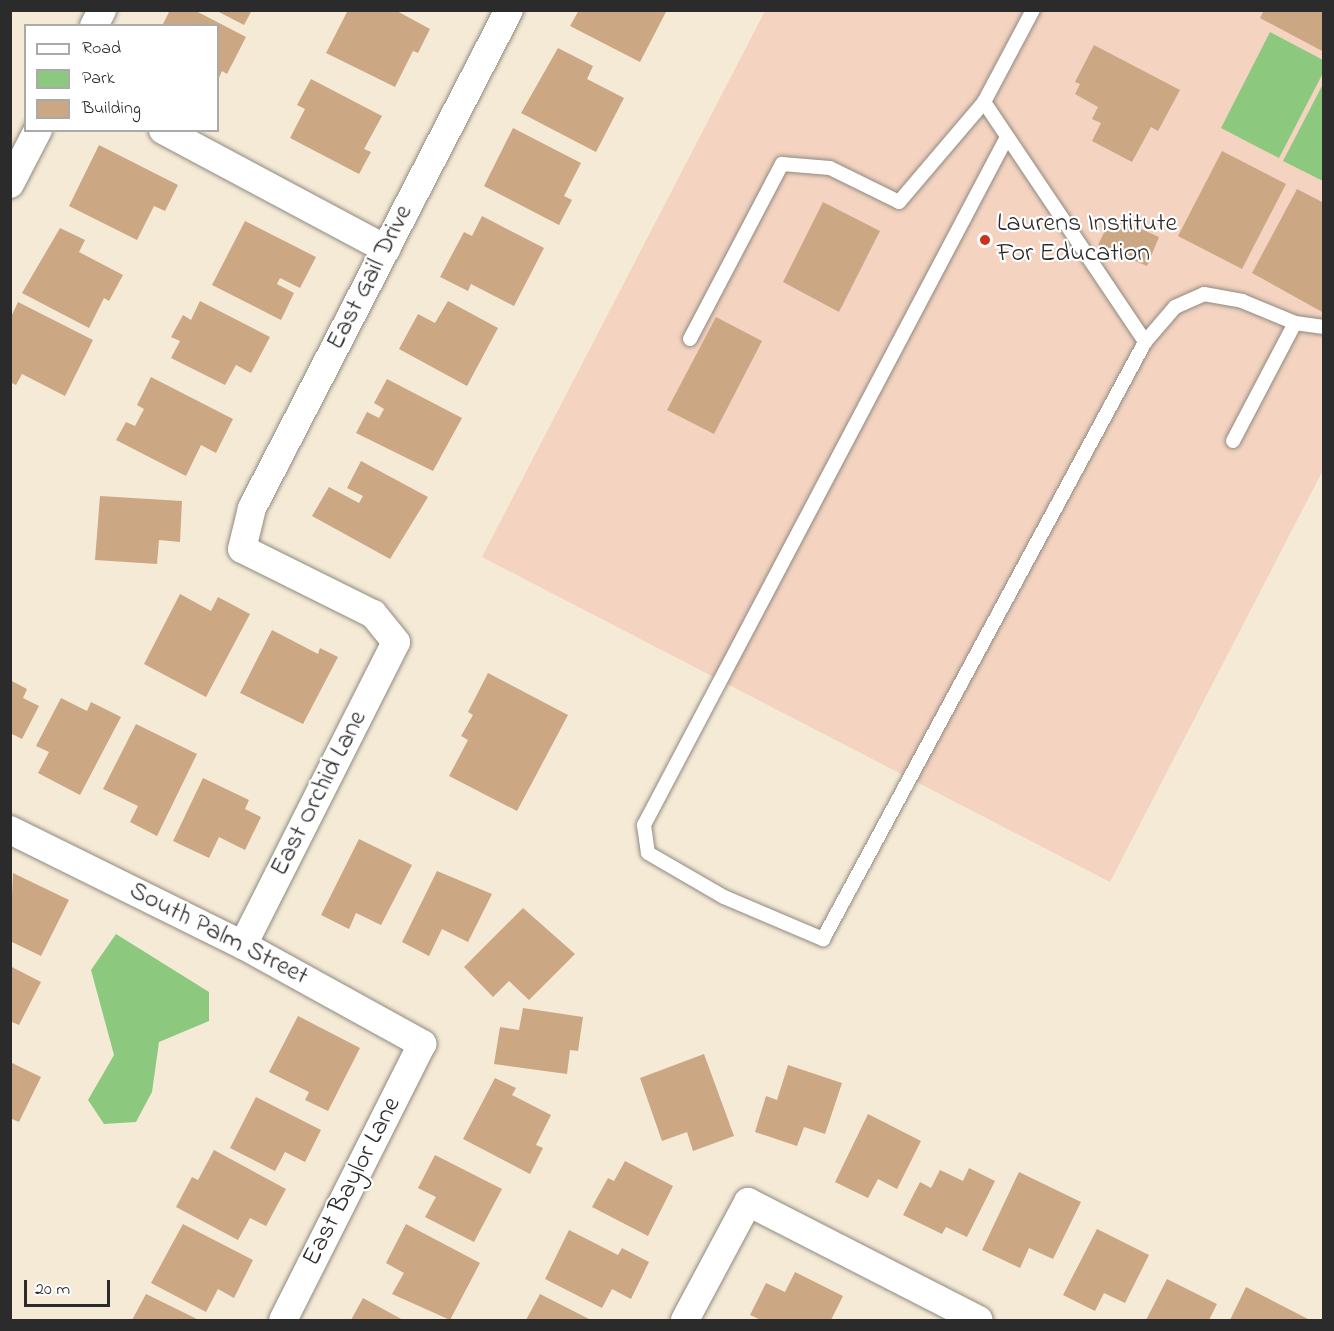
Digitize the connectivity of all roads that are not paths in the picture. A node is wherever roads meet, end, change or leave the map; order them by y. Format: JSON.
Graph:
{"nodes":[{"id":1,"x":102,"y":10,"type":"edge"},
{"id":2,"x":509,"y":10,"type":"edge"},
{"id":3,"x":1033,"y":10,"type":"edge"},
{"id":4,"x":95,"y":24,"type":"edge"},
{"id":5,"x":984,"y":102,"type":"junction"},
{"id":6,"x":37,"y":132,"type":"edge"},
{"id":7,"x":167,"y":132,"type":"edge"},
{"id":8,"x":1006,"y":139,"type":"junction"},
{"id":9,"x":10,"y":183,"type":"edge"},
{"id":10,"x":386,"y":249,"type":"junction"},
{"id":11,"x":1295,"y":323,"type":"junction"},
{"id":12,"x":1323,"y":327,"type":"edge"},
{"id":13,"x":690,"y":339,"type":"dead end"},
{"id":14,"x":1145,"y":342,"type":"junction"},
{"id":15,"x":1233,"y":441,"type":"dead end"},
{"id":16,"x":396,"y":642,"type":"joint"},
{"id":17,"x":10,"y":830,"type":"edge"},
{"id":18,"x":243,"y":945,"type":"junction"},
{"id":19,"x":422,"y":1044,"type":"joint"},
{"id":20,"x":283,"y":1320,"type":"edge"},
{"id":21,"x":686,"y":1320,"type":"edge"},
{"id":22,"x":979,"y":1320,"type":"edge"}],
"edges":[{"from":1,"to":4,"type":"street"},
{"from":2,"to":10,"type":"street","name":"East Gail Drive"},
{"from":3,"to":5,"type":"lane"},
{"from":5,"to":8,"type":"lane"},
{"from":5,"to":13,"type":"lane"},
{"from":6,"to":9,"type":"street"},
{"from":7,"to":10,"type":"street"},
{"from":8,"to":14,"type":"lane"},
{"from":8,"to":14,"type":"lane"},
{"from":10,"to":16,"type":"street","name":"East Gail Drive"},
{"from":11,"to":12,"type":"lane"},
{"from":11,"to":14,"type":"lane"},
{"from":11,"to":15,"type":"lane"},
{"from":16,"to":18,"type":"street","name":"East Orchid Lane"},
{"from":17,"to":18,"type":"street","name":"South Palm Street"},
{"from":18,"to":19,"type":"street","name":"South Palm Street"},
{"from":19,"to":20,"type":"street","name":"East Baylor Lane"},
{"from":21,"to":22,"type":"street"}]}
